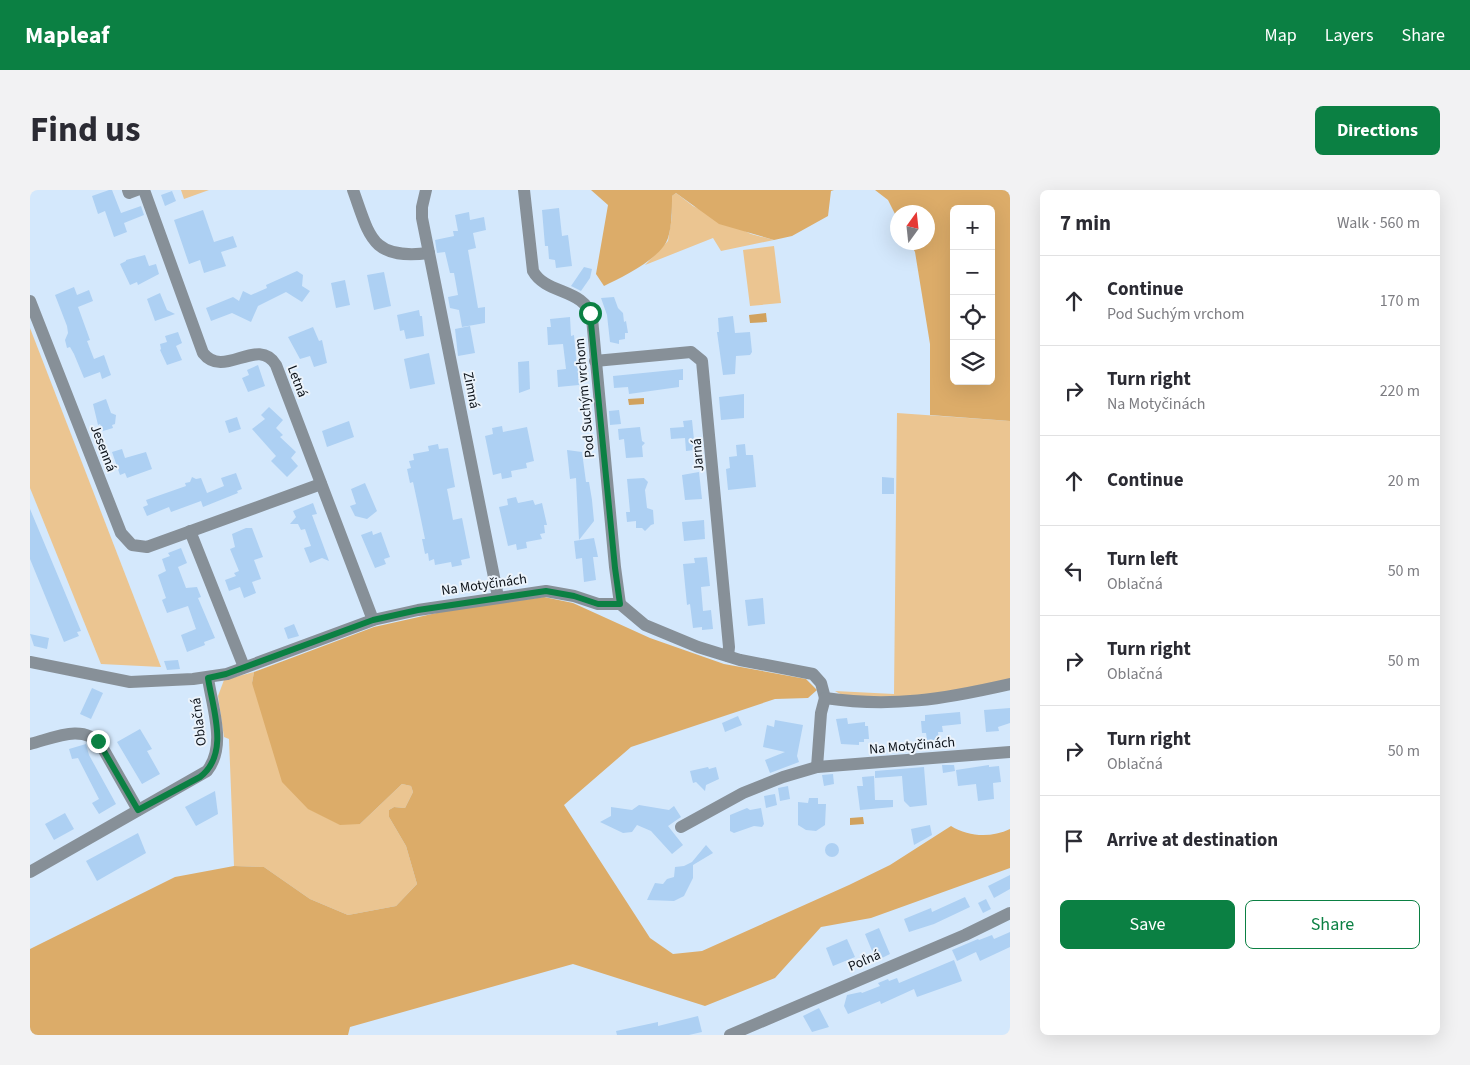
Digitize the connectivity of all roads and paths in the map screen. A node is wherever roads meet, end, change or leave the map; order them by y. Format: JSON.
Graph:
{"nodes":[{"id":1,"x":128,"y":190,"type":"edge"},
{"id":2,"x":137,"y":190,"type":"edge"},
{"id":3,"x":144,"y":190,"type":"edge"},
{"id":4,"x":352,"y":190,"type":"edge"},
{"id":5,"x":426,"y":190,"type":"edge"},
{"id":6,"x":524,"y":190,"type":"edge"},
{"id":7,"x":429,"y":253,"type":"junction"},
{"id":8,"x":30,"y":301,"type":"edge"},
{"id":9,"x":595,"y":360,"type":"junction"},
{"id":10,"x":321,"y":484,"type":"junction"},
{"id":11,"x":190,"y":531,"type":"junction"},
{"id":12,"x":498,"y":597,"type":"junction"},
{"id":13,"x":620,"y":604,"type":"junction"},
{"id":14,"x":373,"y":620,"type":"junction"},
{"id":15,"x":728,"y":656,"type":"junction"},
{"id":16,"x":30,"y":662,"type":"edge"},
{"id":17,"x":244,"y":667,"type":"junction"},
{"id":18,"x":208,"y":678,"type":"junction"},
{"id":19,"x":1010,"y":684,"type":"edge"},
{"id":20,"x":825,"y":698,"type":"junction"},
{"id":21,"x":30,"y":744,"type":"edge"},
{"id":22,"x":1010,"y":752,"type":"edge"},
{"id":23,"x":816,"y":767,"type":"junction"},
{"id":24,"x":138,"y":810,"type":"junction"},
{"id":25,"x":681,"y":827,"type":"dead end"},
{"id":26,"x":30,"y":872,"type":"edge"},
{"id":27,"x":1010,"y":913,"type":"edge"},
{"id":28,"x":730,"y":1035,"type":"edge"}],
"edges":[{"from":1,"to":2,"type":"street"},
{"from":3,"to":10,"type":"street","name":"Letná"},
{"from":4,"to":7,"type":"street"},
{"from":5,"to":7,"type":"street","name":"Zimná"},
{"from":6,"to":9,"type":"street","name":"Pod Suchým vrchom"},
{"from":7,"to":12,"type":"street","name":"Zimná"},
{"from":8,"to":11,"type":"street","name":"Jesenná"},
{"from":9,"to":13,"type":"street","name":"Pod Suchým vrchom"},
{"from":9,"to":15,"type":"street","name":"Jarná"},
{"from":10,"to":11,"type":"street","name":"Jesenná"},
{"from":10,"to":14,"type":"street","name":"Letná"},
{"from":11,"to":17,"type":"street"},
{"from":12,"to":13,"type":"street","name":"Na Motyčinách"},
{"from":12,"to":14,"type":"street","name":"Na Motyčinách"},
{"from":13,"to":15,"type":"street"},
{"from":14,"to":17,"type":"street","name":"Na Motyčinách"},
{"from":15,"to":20,"type":"street"},
{"from":16,"to":18,"type":"street","name":"Na Motyčinách"},
{"from":17,"to":18,"type":"street","name":"Na Motyčinách"},
{"from":18,"to":24,"type":"street","name":"Oblačná"},
{"from":19,"to":20,"type":"street"},
{"from":20,"to":23,"type":"street"},
{"from":21,"to":24,"type":"street"},
{"from":22,"to":23,"type":"street","name":"Na Motyčinách"},
{"from":23,"to":25,"type":"street","name":"Na Motyčinách"},
{"from":24,"to":26,"type":"street","name":"Oblačná"},
{"from":27,"to":28,"type":"street","name":"Poľná"}]}
